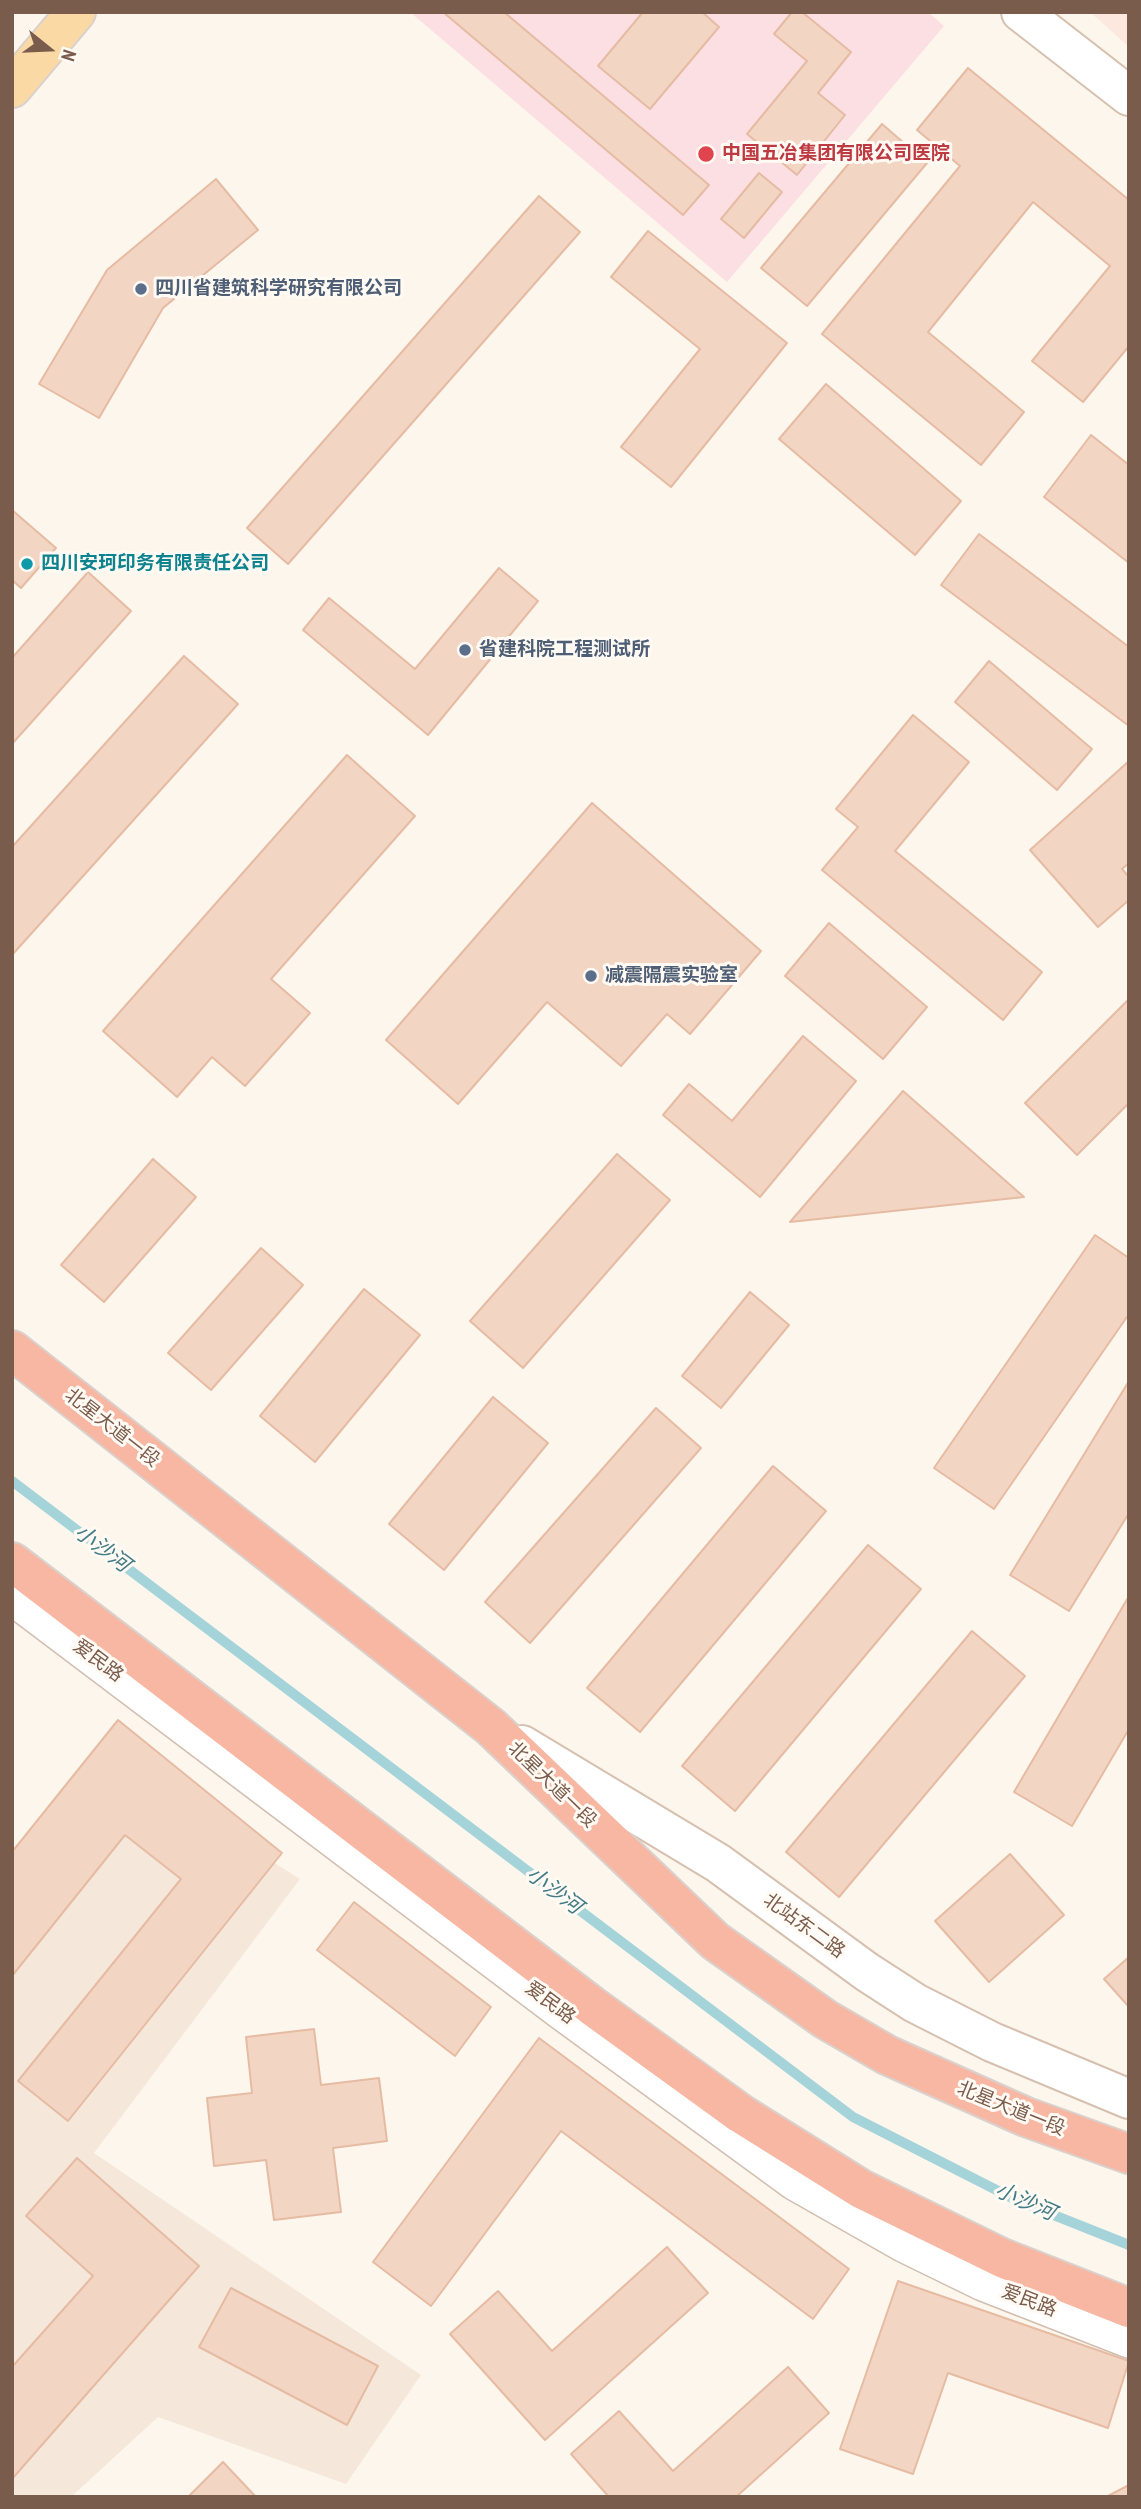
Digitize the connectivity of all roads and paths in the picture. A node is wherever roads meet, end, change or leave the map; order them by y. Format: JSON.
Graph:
{"nodes":[{"id":1,"x":76,"y":12,"type":"edge"},
{"id":2,"x":1021,"y":12,"type":"edge"},
{"id":3,"x":12,"y":88,"type":"edge"},
{"id":4,"x":1129,"y":96,"type":"edge"},
{"id":5,"x":12,"y":1350,"type":"edge"},
{"id":6,"x":12,"y":1562,"type":"edge"},
{"id":7,"x":12,"y":1597,"type":"edge"},
{"id":8,"x":491,"y":1727,"type":"junction"},
{"id":9,"x":1129,"y":2099,"type":"edge"},
{"id":10,"x":1129,"y":2154,"type":"edge"},
{"id":11,"x":1129,"y":2308,"type":"edge"},
{"id":12,"x":1129,"y":2340,"type":"edge"}],
"edges":[{"from":1,"to":3,"type":"main road"},
{"from":2,"to":4,"type":"street"},
{"from":5,"to":8,"type":"highway","name":"北星大道一段"},
{"from":6,"to":11,"type":"highway"},
{"from":7,"to":12,"type":"street","name":"爱民路"},
{"from":8,"to":9,"type":"street","name":"北站东二路"},
{"from":8,"to":10,"type":"highway","name":"北星大道一段"}]}
